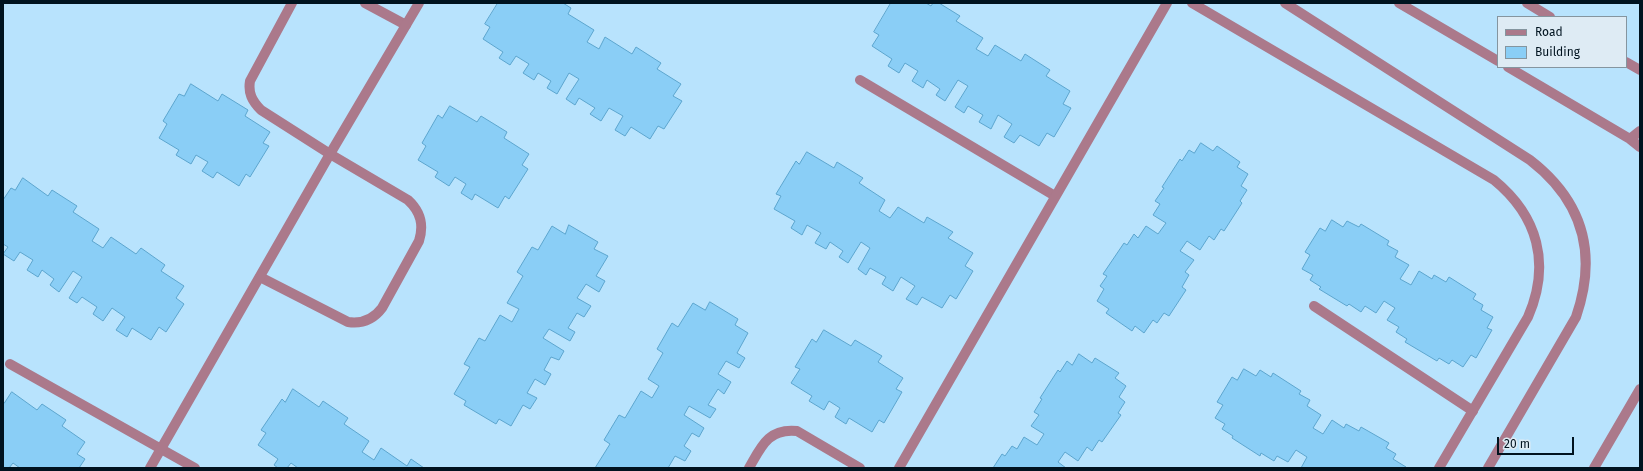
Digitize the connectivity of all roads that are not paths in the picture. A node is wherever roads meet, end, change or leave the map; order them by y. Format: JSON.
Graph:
{"nodes":[{"id":1,"x":292,"y":3,"type":"edge"},
{"id":2,"x":365,"y":3,"type":"edge"},
{"id":3,"x":419,"y":3,"type":"edge"},
{"id":4,"x":1166,"y":3,"type":"edge"},
{"id":5,"x":1192,"y":3,"type":"edge"},
{"id":6,"x":1285,"y":3,"type":"edge"},
{"id":7,"x":1399,"y":3,"type":"edge"},
{"id":8,"x":1526,"y":3,"type":"edge"},
{"id":9,"x":1548,"y":16,"type":"edge"},
{"id":10,"x":406,"y":25,"type":"junction"},
{"id":11,"x":1497,"y":60,"type":"edge"},
{"id":12,"x":1627,"y":63,"type":"edge"},
{"id":13,"x":1510,"y":68,"type":"edge"},
{"id":14,"x":1640,"y":70,"type":"edge"},
{"id":15,"x":860,"y":80,"type":"dead end"},
{"id":16,"x":1640,"y":131,"type":"edge"},
{"id":17,"x":1630,"y":139,"type":"junction"},
{"id":18,"x":1640,"y":147,"type":"edge"},
{"id":19,"x":330,"y":154,"type":"junction"},
{"id":20,"x":1055,"y":196,"type":"junction"},
{"id":21,"x":260,"y":277,"type":"junction"},
{"id":22,"x":1314,"y":306,"type":"dead end"},
{"id":23,"x":10,"y":364,"type":"dead end"},
{"id":24,"x":1640,"y":389,"type":"edge"},
{"id":25,"x":1472,"y":411,"type":"junction"},
{"id":26,"x":161,"y":449,"type":"junction"},
{"id":27,"x":150,"y":468,"type":"edge"},
{"id":28,"x":195,"y":468,"type":"edge"},
{"id":29,"x":749,"y":468,"type":"edge"},
{"id":30,"x":860,"y":468,"type":"edge"},
{"id":31,"x":899,"y":468,"type":"edge"},
{"id":32,"x":1439,"y":468,"type":"edge"},
{"id":33,"x":1488,"y":468,"type":"edge"},
{"id":34,"x":1594,"y":468,"type":"edge"}],
"edges":[{"from":1,"to":19,"type":"street"},
{"from":2,"to":10,"type":"street"},
{"from":3,"to":10,"type":"street"},
{"from":4,"to":20,"type":"street"},
{"from":5,"to":25,"type":"street"},
{"from":6,"to":33,"type":"street"},
{"from":7,"to":11,"type":"street"},
{"from":8,"to":9,"type":"street"},
{"from":10,"to":19,"type":"street"},
{"from":12,"to":14,"type":"street"},
{"from":13,"to":17,"type":"street"},
{"from":15,"to":20,"type":"street"},
{"from":16,"to":17,"type":"street"},
{"from":17,"to":18,"type":"street"},
{"from":19,"to":21,"type":"street"},
{"from":19,"to":21,"type":"street"},
{"from":20,"to":31,"type":"street"},
{"from":21,"to":26,"type":"street"},
{"from":22,"to":25,"type":"street"},
{"from":23,"to":26,"type":"street"},
{"from":24,"to":34,"type":"street"},
{"from":25,"to":32,"type":"street"},
{"from":26,"to":27,"type":"street"},
{"from":26,"to":28,"type":"street"},
{"from":29,"to":30,"type":"street"}]}
